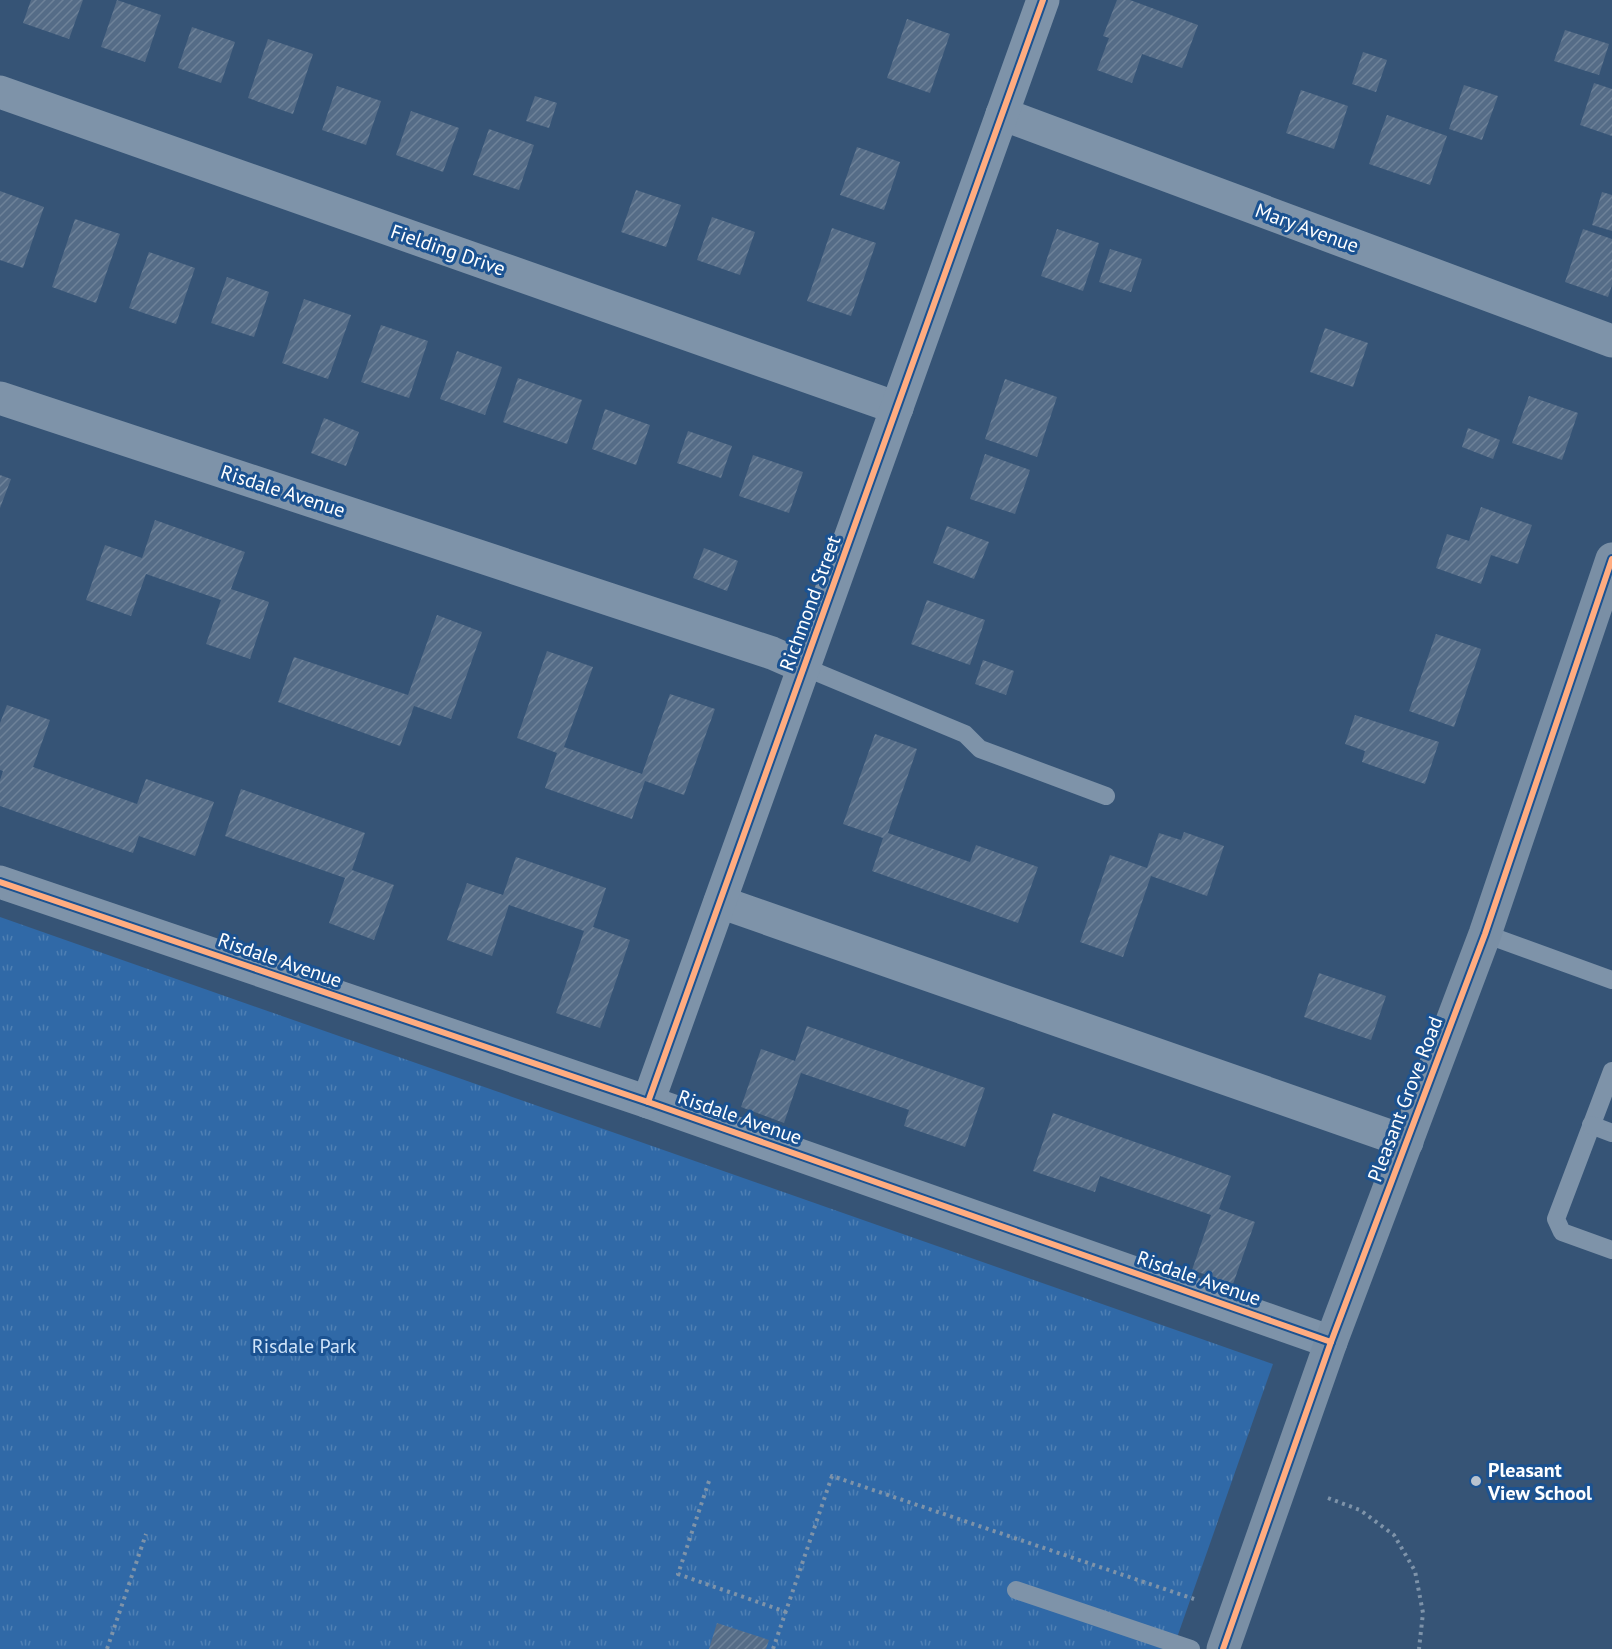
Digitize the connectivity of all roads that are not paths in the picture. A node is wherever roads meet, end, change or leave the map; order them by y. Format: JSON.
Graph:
{"nodes":[{"id":1,"x":1043,"y":0,"type":"edge"},
{"id":2,"x":0,"y":92,"type":"edge"},
{"id":3,"x":1002,"y":114,"type":"junction"},
{"id":4,"x":1612,"y":341,"type":"edge"},
{"id":5,"x":0,"y":398,"type":"edge"},
{"id":6,"x":897,"y":408,"type":"junction"},
{"id":7,"x":1612,"y":559,"type":"edge"},
{"id":8,"x":804,"y":667,"type":"junction"},
{"id":9,"x":1106,"y":796,"type":"dead end"},
{"id":10,"x":0,"y":882,"type":"edge"},
{"id":11,"x":720,"y":902,"type":"junction"},
{"id":12,"x":1485,"y":934,"type":"junction"},
{"id":13,"x":1612,"y":980,"type":"edge"},
{"id":14,"x":1612,"y":1071,"type":"edge"},
{"id":15,"x":648,"y":1102,"type":"junction"},
{"id":16,"x":1591,"y":1125,"type":"junction"},
{"id":17,"x":1612,"y":1133,"type":"edge"},
{"id":18,"x":1407,"y":1142,"type":"junction"},
{"id":19,"x":1612,"y":1250,"type":"edge"},
{"id":20,"x":1331,"y":1342,"type":"junction"},
{"id":21,"x":1016,"y":1590,"type":"dead end"},
{"id":22,"x":1191,"y":1649,"type":"edge"},
{"id":23,"x":1224,"y":1649,"type":"edge"}],
"edges":[{"from":1,"to":3,"type":"street","name":"Richmond Street"},
{"from":2,"to":6,"type":"street","name":"Fielding Drive"},
{"from":3,"to":4,"type":"street","name":"Mary Avenue"},
{"from":3,"to":6,"type":"street","name":"Richmond Street"},
{"from":5,"to":8,"type":"street","name":"Risdale Avenue"},
{"from":6,"to":8,"type":"street","name":"Richmond Street"},
{"from":7,"to":12,"type":"street","name":"Pleasant Grove Road"},
{"from":8,"to":9,"type":"lane"},
{"from":8,"to":11,"type":"street","name":"Richmond Street"},
{"from":10,"to":15,"type":"street","name":"Risdale Avenue"},
{"from":11,"to":15,"type":"street","name":"Richmond Street"},
{"from":11,"to":18,"type":"street"},
{"from":12,"to":13,"type":"lane"},
{"from":12,"to":18,"type":"street","name":"Pleasant Grove Road"},
{"from":14,"to":16,"type":"lane"},
{"from":15,"to":20,"type":"street","name":"Risdale Avenue"},
{"from":16,"to":17,"type":"lane"},
{"from":16,"to":19,"type":"lane"},
{"from":18,"to":20,"type":"street","name":"Pleasant Grove Road"},
{"from":20,"to":23,"type":"street","name":"Pleasant Grove Road"},
{"from":21,"to":22,"type":"lane"}]}
